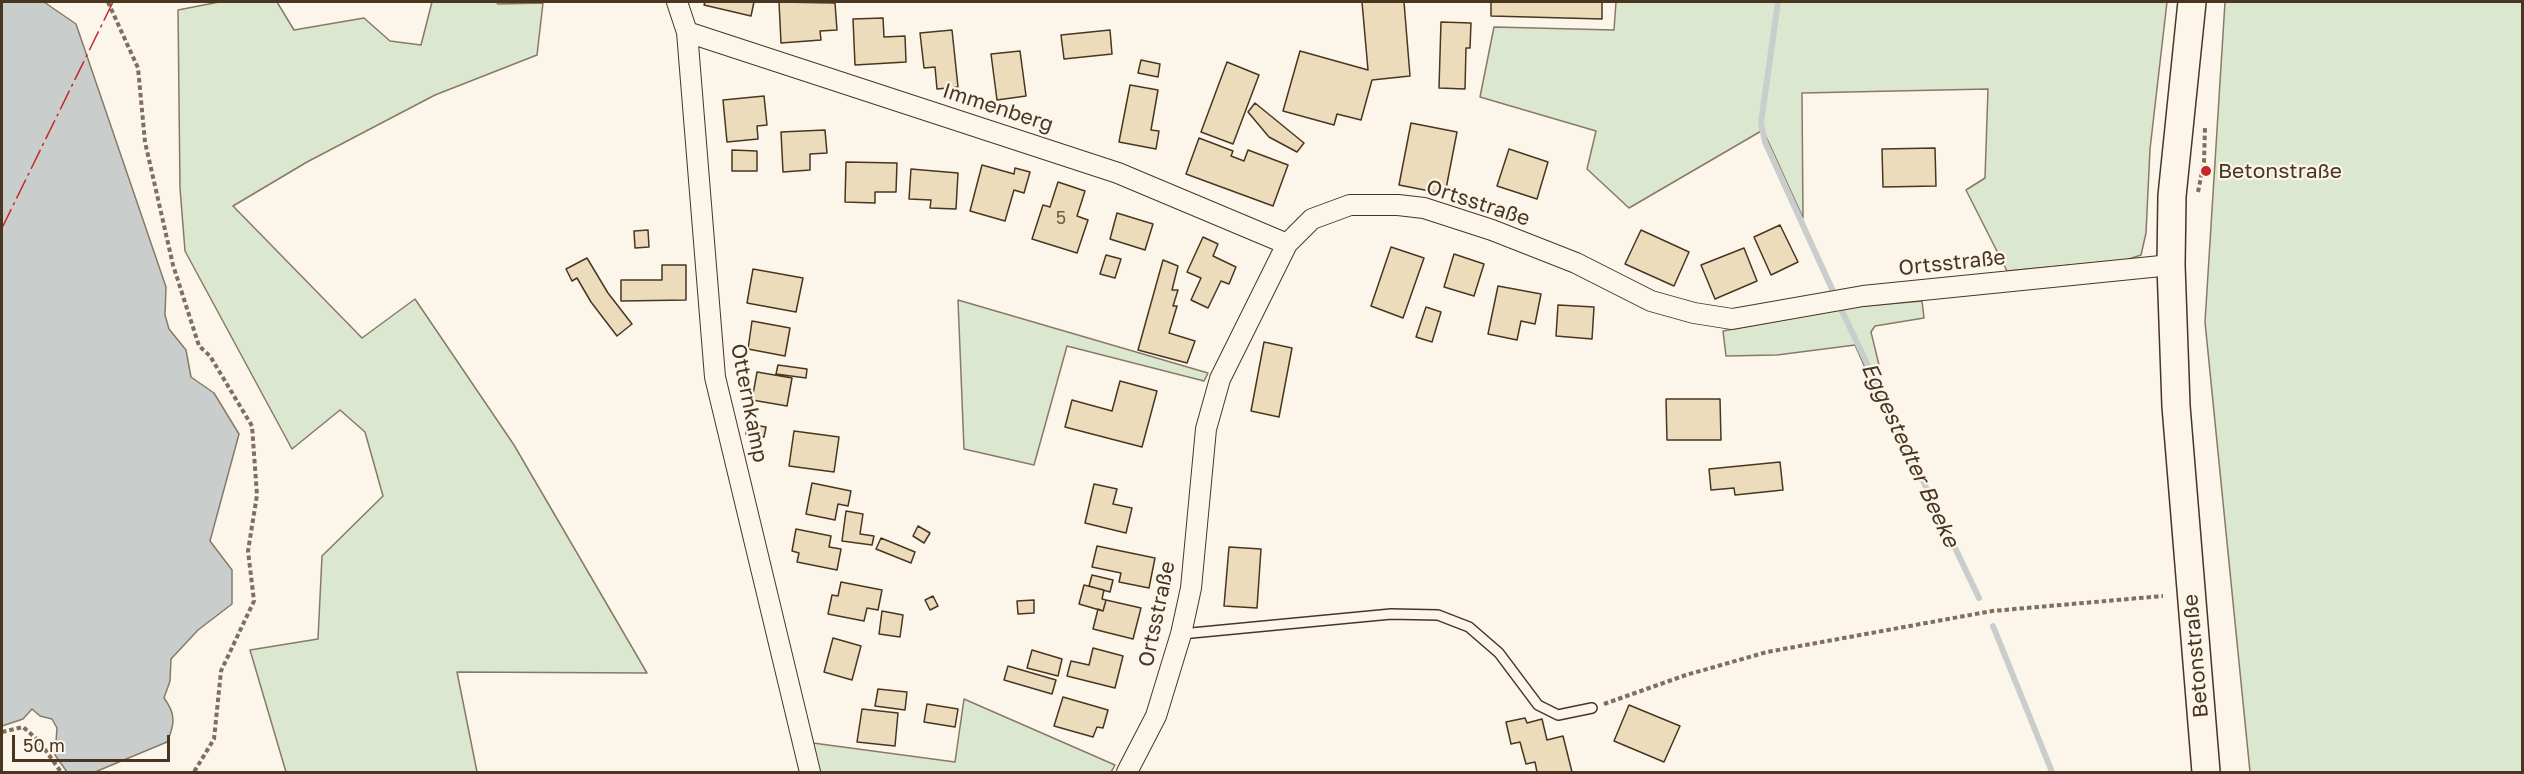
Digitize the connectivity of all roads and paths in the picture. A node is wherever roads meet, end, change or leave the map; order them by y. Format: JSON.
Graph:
{"nodes":[{"id":1,"x":108,"y":2,"type":"edge"},
{"id":2,"x":677,"y":2,"type":"edge"},
{"id":3,"x":2192,"y":2,"type":"edge"},
{"id":4,"x":687,"y":32,"type":"junction"},
{"id":5,"x":1287,"y":244,"type":"junction"},
{"id":6,"x":2171,"y":265,"type":"junction"},
{"id":7,"x":2163,"y":596,"type":"dead end"},
{"id":8,"x":1182,"y":634,"type":"junction"},
{"id":9,"x":1592,"y":708,"type":"joint"},
{"id":10,"x":2,"y":732,"type":"edge"},
{"id":11,"x":61,"y":772,"type":"edge"},
{"id":12,"x":194,"y":772,"type":"edge"},
{"id":13,"x":810,"y":772,"type":"edge"},
{"id":14,"x":1127,"y":772,"type":"edge"},
{"id":15,"x":2206,"y":772,"type":"edge"}],
"edges":[{"from":1,"to":12,"type":"path"},
{"from":2,"to":4,"type":"street","name":"Otternkamp"},
{"from":3,"to":6,"type":"main road","name":"Betonstraße"},
{"from":4,"to":5,"type":"street","name":"Immenberg"},
{"from":4,"to":13,"type":"street","name":"Otternkamp"},
{"from":5,"to":6,"type":"street","name":"Ortsstraße"},
{"from":5,"to":8,"type":"street","name":"Ortsstraße"},
{"from":6,"to":15,"type":"main road","name":"Betonstraße"},
{"from":7,"to":9,"type":"path"},
{"from":8,"to":9,"type":"lane"},
{"from":8,"to":14,"type":"street","name":"Ortsstraße"},
{"from":10,"to":11,"type":"path"}]}
